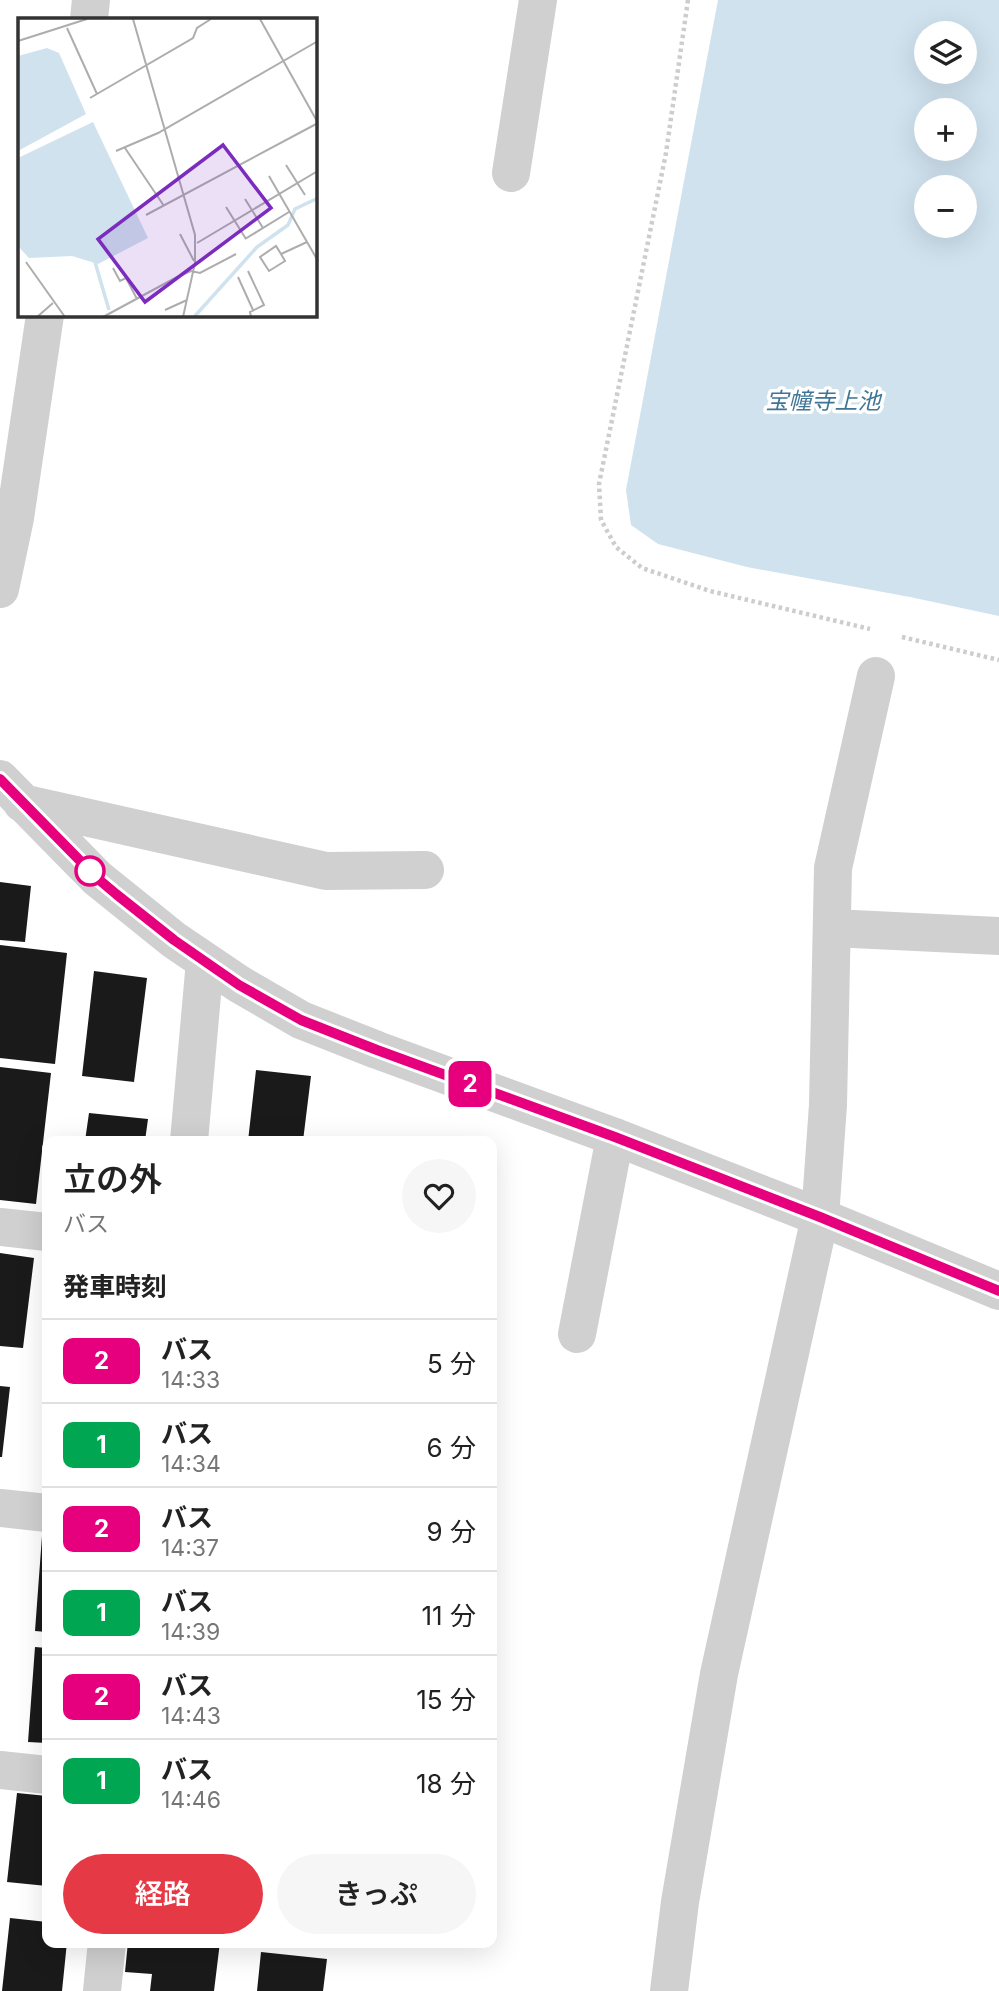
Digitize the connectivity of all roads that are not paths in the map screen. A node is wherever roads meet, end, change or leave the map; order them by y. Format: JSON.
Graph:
{"nodes":[{"id":1,"x":91,"y":0,"type":"edge"},
{"id":2,"x":538,"y":0,"type":"edge"},
{"id":3,"x":89,"y":18,"type":"edge"},
{"id":4,"x":511,"y":173,"type":"dead end"},
{"id":5,"x":45,"y":317,"type":"edge"},
{"id":6,"x":0,"y":589,"type":"edge"},
{"id":7,"x":876,"y":676,"type":"dead end"},
{"id":8,"x":11,"y":791,"type":"edge"},
{"id":9,"x":425,"y":870,"type":"dead end"},
{"id":10,"x":832,"y":928,"type":"junction"},
{"id":11,"x":999,"y":936,"type":"edge"},
{"id":12,"x":205,"y":961,"type":"junction"},
{"id":13,"x":189,"y":1136,"type":"edge"},
{"id":14,"x":615,"y":1137,"type":"junction"},
{"id":15,"x":820,"y":1217,"type":"junction"},
{"id":16,"x":0,"y":1227,"type":"edge"},
{"id":17,"x":42,"y":1231,"type":"edge"},
{"id":18,"x":999,"y":1291,"type":"edge"},
{"id":19,"x":577,"y":1334,"type":"dead end"},
{"id":20,"x":0,"y":1508,"type":"edge"},
{"id":21,"x":42,"y":1512,"type":"edge"},
{"id":22,"x":0,"y":1770,"type":"edge"},
{"id":23,"x":42,"y":1774,"type":"edge"},
{"id":24,"x":106,"y":1948,"type":"edge"},
{"id":25,"x":102,"y":1991,"type":"edge"},
{"id":26,"x":670,"y":1991,"type":"edge"}],
"edges":[{"from":1,"to":3,"type":"street"},
{"from":2,"to":4,"type":"street"},
{"from":5,"to":6,"type":"street"},
{"from":7,"to":10,"type":"street"},
{"from":8,"to":9,"type":"street"},
{"from":8,"to":12,"type":"street"},
{"from":10,"to":11,"type":"street"},
{"from":10,"to":15,"type":"street"},
{"from":12,"to":13,"type":"street"},
{"from":12,"to":14,"type":"street"},
{"from":14,"to":15,"type":"street"},
{"from":14,"to":19,"type":"street"},
{"from":15,"to":18,"type":"street"},
{"from":15,"to":26,"type":"street"},
{"from":16,"to":17,"type":"street"},
{"from":20,"to":21,"type":"street"},
{"from":22,"to":23,"type":"street"},
{"from":24,"to":25,"type":"street"}]}
